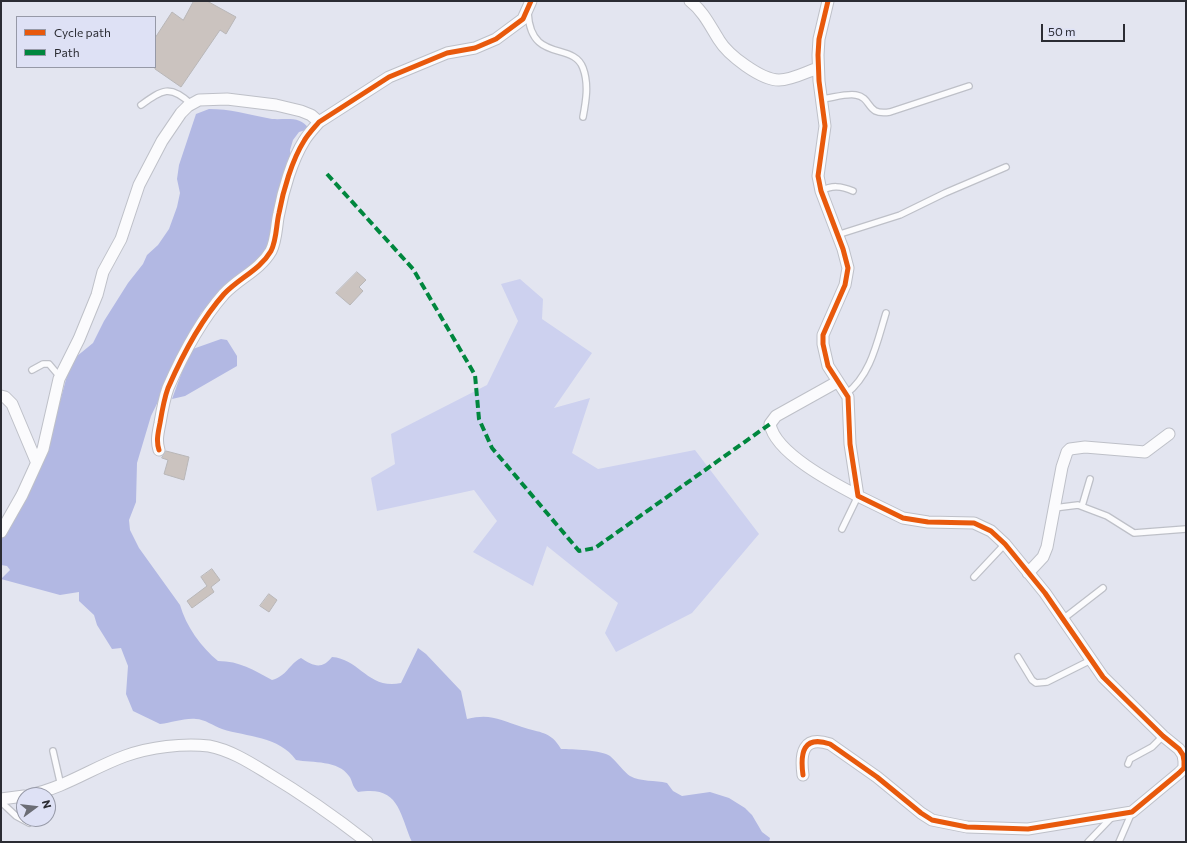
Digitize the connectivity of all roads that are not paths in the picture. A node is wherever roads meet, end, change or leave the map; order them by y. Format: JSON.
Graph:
{"nodes":[{"id":1,"x":690,"y":1,"type":"edge"},
{"id":2,"x":828,"y":1,"type":"edge"},
{"id":3,"x":529,"y":6,"type":"edge"},
{"id":4,"x":818,"y":68,"type":"junction"},
{"id":5,"x":969,"y":86,"type":"dead end"},
{"id":6,"x":822,"y":99,"type":"junction"},
{"id":7,"x":191,"y":104,"type":"junction"},
{"id":8,"x":141,"y":105,"type":"dead end"},
{"id":9,"x":583,"y":117,"type":"dead end"},
{"id":10,"x":319,"y":122,"type":"junction"},
{"id":11,"x":1006,"y":167,"type":"dead end"},
{"id":12,"x":821,"y":191,"type":"junction"},
{"id":13,"x":853,"y":191,"type":"dead end"},
{"id":14,"x":837,"y":235,"type":"junction"},
{"id":15,"x":886,"y":313,"type":"dead end"},
{"id":16,"x":32,"y":370,"type":"dead end"},
{"id":17,"x":60,"y":377,"type":"junction"},
{"id":18,"x":837,"y":382,"type":"junction"},
{"id":19,"x":846,"y":394,"type":"junction"},
{"id":20,"x":1,"y":396,"type":"edge"},
{"id":21,"x":1169,"y":434,"type":"dead end"},
{"id":22,"x":159,"y":450,"type":"dead end"},
{"id":23,"x":36,"y":461,"type":"junction"},
{"id":24,"x":1090,"y":479,"type":"dead end"},
{"id":25,"x":858,"y":496,"type":"junction"},
{"id":26,"x":1082,"y":506,"type":"junction"},
{"id":27,"x":1054,"y":508,"type":"junction"},
{"id":28,"x":842,"y":529,"type":"dead end"},
{"id":29,"x":1186,"y":529,"type":"edge"},
{"id":30,"x":1,"y":532,"type":"edge"},
{"id":31,"x":1005,"y":544,"type":"junction"},
{"id":32,"x":1028,"y":573,"type":"junction"},
{"id":33,"x":974,"y":577,"type":"dead end"},
{"id":34,"x":1103,"y":588,"type":"dead end"},
{"id":35,"x":1063,"y":619,"type":"junction"},
{"id":36,"x":1018,"y":657,"type":"dead end"},
{"id":37,"x":1091,"y":660,"type":"junction"},
{"id":38,"x":1163,"y":736,"type":"junction"},
{"id":39,"x":53,"y":751,"type":"dead end"},
{"id":40,"x":1128,"y":764,"type":"dead end"},
{"id":41,"x":1185,"y":769,"type":"edge"},
{"id":42,"x":803,"y":775,"type":"dead end"},
{"id":43,"x":61,"y":786,"type":"junction"},
{"id":44,"x":56,"y":787,"type":"edge"},
{"id":45,"x":16,"y":797,"type":"edge"},
{"id":46,"x":1,"y":800,"type":"edge"},
{"id":47,"x":1132,"y":812,"type":"junction"},
{"id":48,"x":1114,"y":815,"type":"junction"},
{"id":49,"x":16,"y":816,"type":"edge"},
{"id":50,"x":367,"y":842,"type":"edge"},
{"id":51,"x":1088,"y":842,"type":"edge"},
{"id":52,"x":1119,"y":842,"type":"edge"}],
"edges":[{"from":1,"to":4,"type":"street"},
{"from":2,"to":4,"type":"street"},
{"from":3,"to":9,"type":"lane"},
{"from":3,"to":10,"type":"street"},
{"from":4,"to":6,"type":"street"},
{"from":5,"to":6,"type":"lane"},
{"from":6,"to":12,"type":"street"},
{"from":7,"to":8,"type":"lane"},
{"from":7,"to":10,"type":"street"},
{"from":7,"to":17,"type":"street"},
{"from":10,"to":22,"type":"street"},
{"from":11,"to":14,"type":"lane"},
{"from":12,"to":13,"type":"lane"},
{"from":12,"to":14,"type":"street"},
{"from":14,"to":18,"type":"street"},
{"from":15,"to":19,"type":"lane"},
{"from":16,"to":17,"type":"lane"},
{"from":17,"to":23,"type":"street"},
{"from":18,"to":19,"type":"street"},
{"from":18,"to":25,"type":"street"},
{"from":19,"to":25,"type":"street"},
{"from":20,"to":23,"type":"street"},
{"from":21,"to":27,"type":"street"},
{"from":23,"to":30,"type":"street"},
{"from":24,"to":26,"type":"lane"},
{"from":25,"to":28,"type":"lane"},
{"from":25,"to":31,"type":"street"},
{"from":26,"to":27,"type":"lane"},
{"from":26,"to":29,"type":"lane"},
{"from":27,"to":32,"type":"street"},
{"from":31,"to":32,"type":"street"},
{"from":31,"to":33,"type":"lane"},
{"from":32,"to":35,"type":"street"},
{"from":34,"to":35,"type":"lane"},
{"from":35,"to":37,"type":"street"},
{"from":36,"to":37,"type":"lane"},
{"from":37,"to":38,"type":"street"},
{"from":38,"to":40,"type":"lane"},
{"from":38,"to":41,"type":"street"},
{"from":39,"to":43,"type":"lane"},
{"from":41,"to":47,"type":"street"},
{"from":42,"to":48,"type":"street"},
{"from":43,"to":44,"type":"street"},
{"from":43,"to":50,"type":"street"},
{"from":45,"to":46,"type":"street"},
{"from":46,"to":49,"type":"lane"},
{"from":47,"to":48,"type":"street"},
{"from":47,"to":52,"type":"lane"},
{"from":48,"to":51,"type":"lane"}]}
